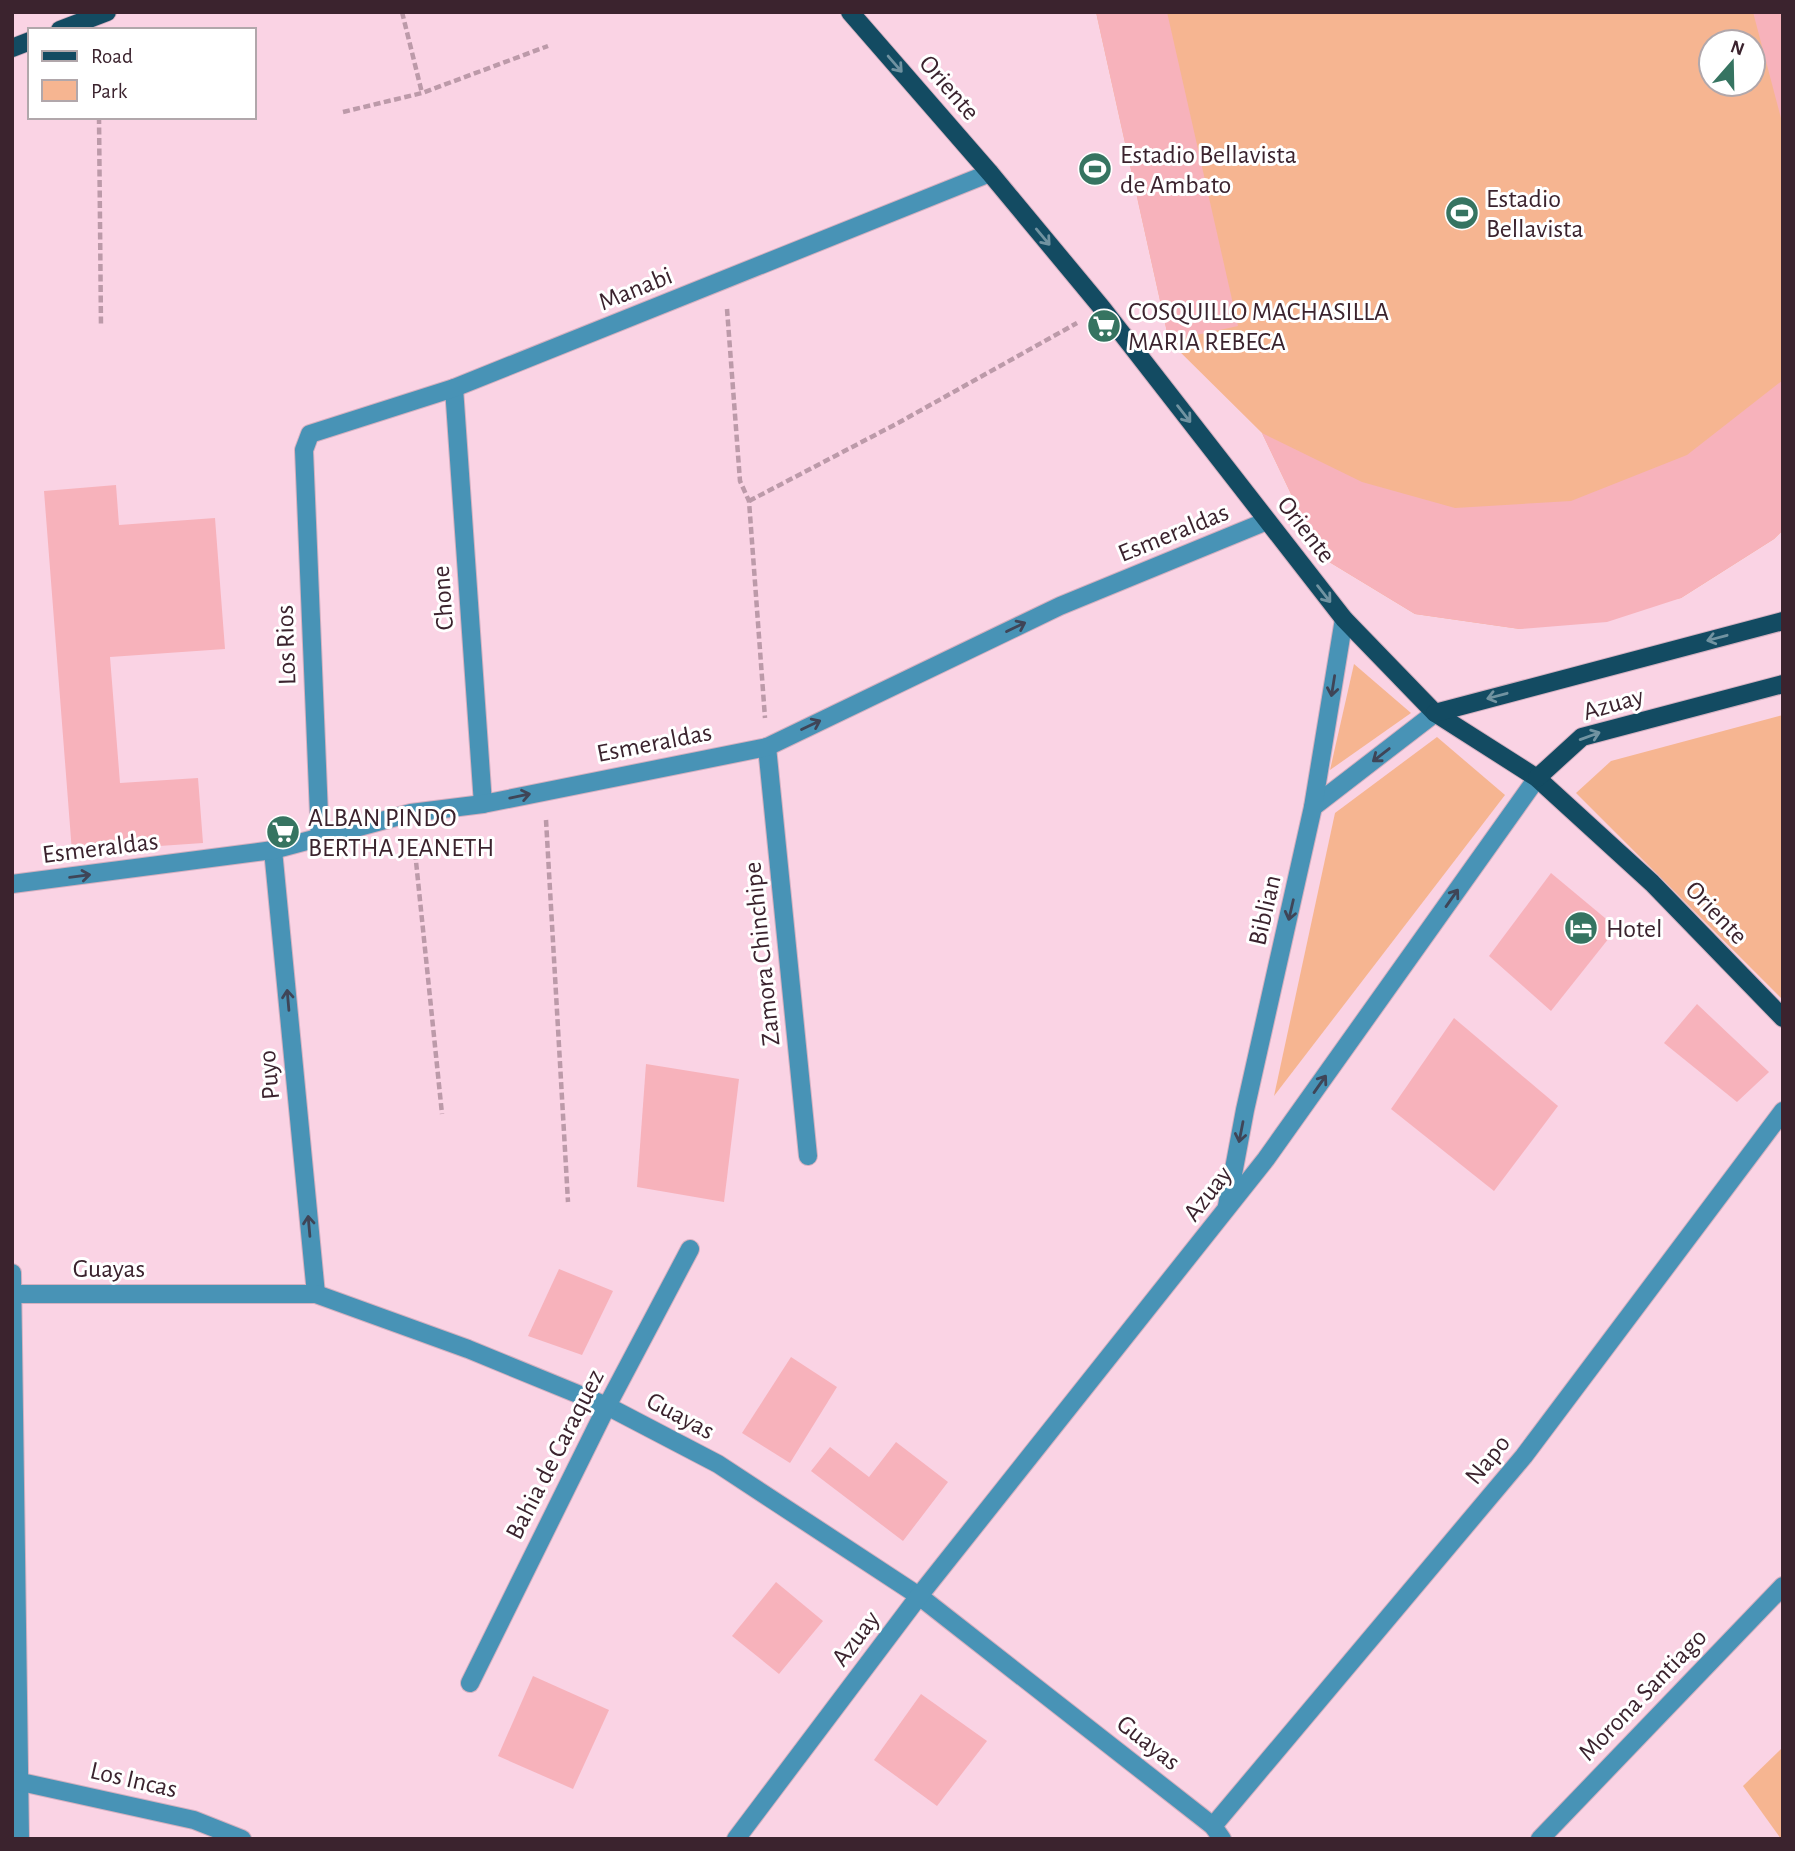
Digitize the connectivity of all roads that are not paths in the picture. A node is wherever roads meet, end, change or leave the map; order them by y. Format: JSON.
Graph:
{"nodes":[{"id":1,"x":107,"y":12,"type":"edge"},
{"id":2,"x":850,"y":12,"type":"edge"},
{"id":3,"x":65,"y":28,"type":"edge"},
{"id":4,"x":990,"y":173,"type":"junction"},
{"id":5,"x":454,"y":388,"type":"junction"},
{"id":6,"x":304,"y":450,"type":"joint"},
{"id":7,"x":1267,"y":521,"type":"junction"},
{"id":8,"x":1344,"y":619,"type":"junction"},
{"id":9,"x":1783,"y":621,"type":"edge"},
{"id":10,"x":1783,"y":684,"type":"edge"},
{"id":11,"x":1435,"y":713,"type":"junction"},
{"id":12,"x":767,"y":747,"type":"junction"},
{"id":13,"x":1537,"y":778,"type":"junction"},
{"id":14,"x":483,"y":804,"type":"junction"},
{"id":15,"x":1314,"y":807,"type":"junction"},
{"id":16,"x":320,"y":839,"type":"junction"},
{"id":17,"x":273,"y":850,"type":"junction"},
{"id":18,"x":12,"y":884,"type":"edge"},
{"id":19,"x":1783,"y":1018,"type":"edge"},
{"id":20,"x":1783,"y":1111,"type":"edge"},
{"id":21,"x":808,"y":1156,"type":"dead end"},
{"id":22,"x":1226,"y":1211,"type":"junction"},
{"id":23,"x":690,"y":1249,"type":"dead end"},
{"id":24,"x":12,"y":1273,"type":"edge"},
{"id":25,"x":13,"y":1294,"type":"edge"},
{"id":26,"x":316,"y":1294,"type":"junction"},
{"id":27,"x":607,"y":1406,"type":"junction"},
{"id":28,"x":1783,"y":1586,"type":"edge"},
{"id":29,"x":919,"y":1596,"type":"junction"},
{"id":30,"x":470,"y":1684,"type":"dead end"},
{"id":31,"x":16,"y":1780,"type":"edge"},
{"id":32,"x":1218,"y":1832,"type":"edge"},
{"id":33,"x":20,"y":1839,"type":"edge"},
{"id":34,"x":242,"y":1839,"type":"edge"},
{"id":35,"x":736,"y":1839,"type":"edge"},
{"id":36,"x":1540,"y":1839,"type":"edge"}],
"edges":[{"from":1,"to":3,"type":"main road"},
{"from":2,"to":4,"type":"main road","name":"Oriente","one_way":true},
{"from":4,"to":5,"type":"street","name":"Manabi"},
{"from":4,"to":7,"type":"main road","name":"Oriente","one_way":true},
{"from":5,"to":6,"type":"street","name":"Manabi"},
{"from":5,"to":14,"type":"street","name":"Chone"},
{"from":6,"to":16,"type":"street","name":"Los Rios"},
{"from":7,"to":8,"type":"main road","name":"Oriente","one_way":true},
{"from":12,"to":7,"type":"street","name":"Esmeraldas","one_way":true},
{"from":8,"to":11,"type":"main road","name":"Oriente"},
{"from":8,"to":15,"type":"street","name":"Biblian","one_way":true},
{"from":9,"to":11,"type":"main road","name":"Azuay","one_way":true},
{"from":13,"to":10,"type":"main road","name":"Azuay","one_way":true},
{"from":11,"to":13,"type":"main road","name":"Oriente"},
{"from":11,"to":15,"type":"street","name":"Azuay","one_way":true},
{"from":14,"to":12,"type":"street","name":"Esmeraldas","one_way":true},
{"from":12,"to":21,"type":"street","name":"Zamora Chinchipe"},
{"from":13,"to":19,"type":"main road","name":"Oriente"},
{"from":22,"to":13,"type":"street","name":"Azuay","one_way":true},
{"from":14,"to":16,"type":"street","name":"Esmeraldas"},
{"from":15,"to":22,"type":"street","name":"Biblian","one_way":true},
{"from":16,"to":17,"type":"street","name":"Esmeraldas"},
{"from":18,"to":17,"type":"street","name":"Esmeraldas","one_way":true},
{"from":26,"to":17,"type":"street","name":"Puyo","one_way":true},
{"from":20,"to":32,"type":"street","name":"Napo"},
{"from":22,"to":29,"type":"street","name":"Azuay"},
{"from":23,"to":27,"type":"street","name":"Bahia de Caraquez"},
{"from":24,"to":25,"type":"street"},
{"from":25,"to":26,"type":"street","name":"Guayas"},
{"from":25,"to":31,"type":"street"},
{"from":26,"to":27,"type":"street","name":"Guayas"},
{"from":27,"to":29,"type":"street","name":"Guayas"},
{"from":27,"to":30,"type":"street","name":"Bahia de Caraquez"},
{"from":28,"to":36,"type":"street","name":"Morona Santiago"},
{"from":29,"to":32,"type":"street","name":"Guayas"},
{"from":29,"to":35,"type":"street","name":"Azuay"},
{"from":31,"to":33,"type":"street"},
{"from":31,"to":34,"type":"street","name":"Los Incas"}]}
